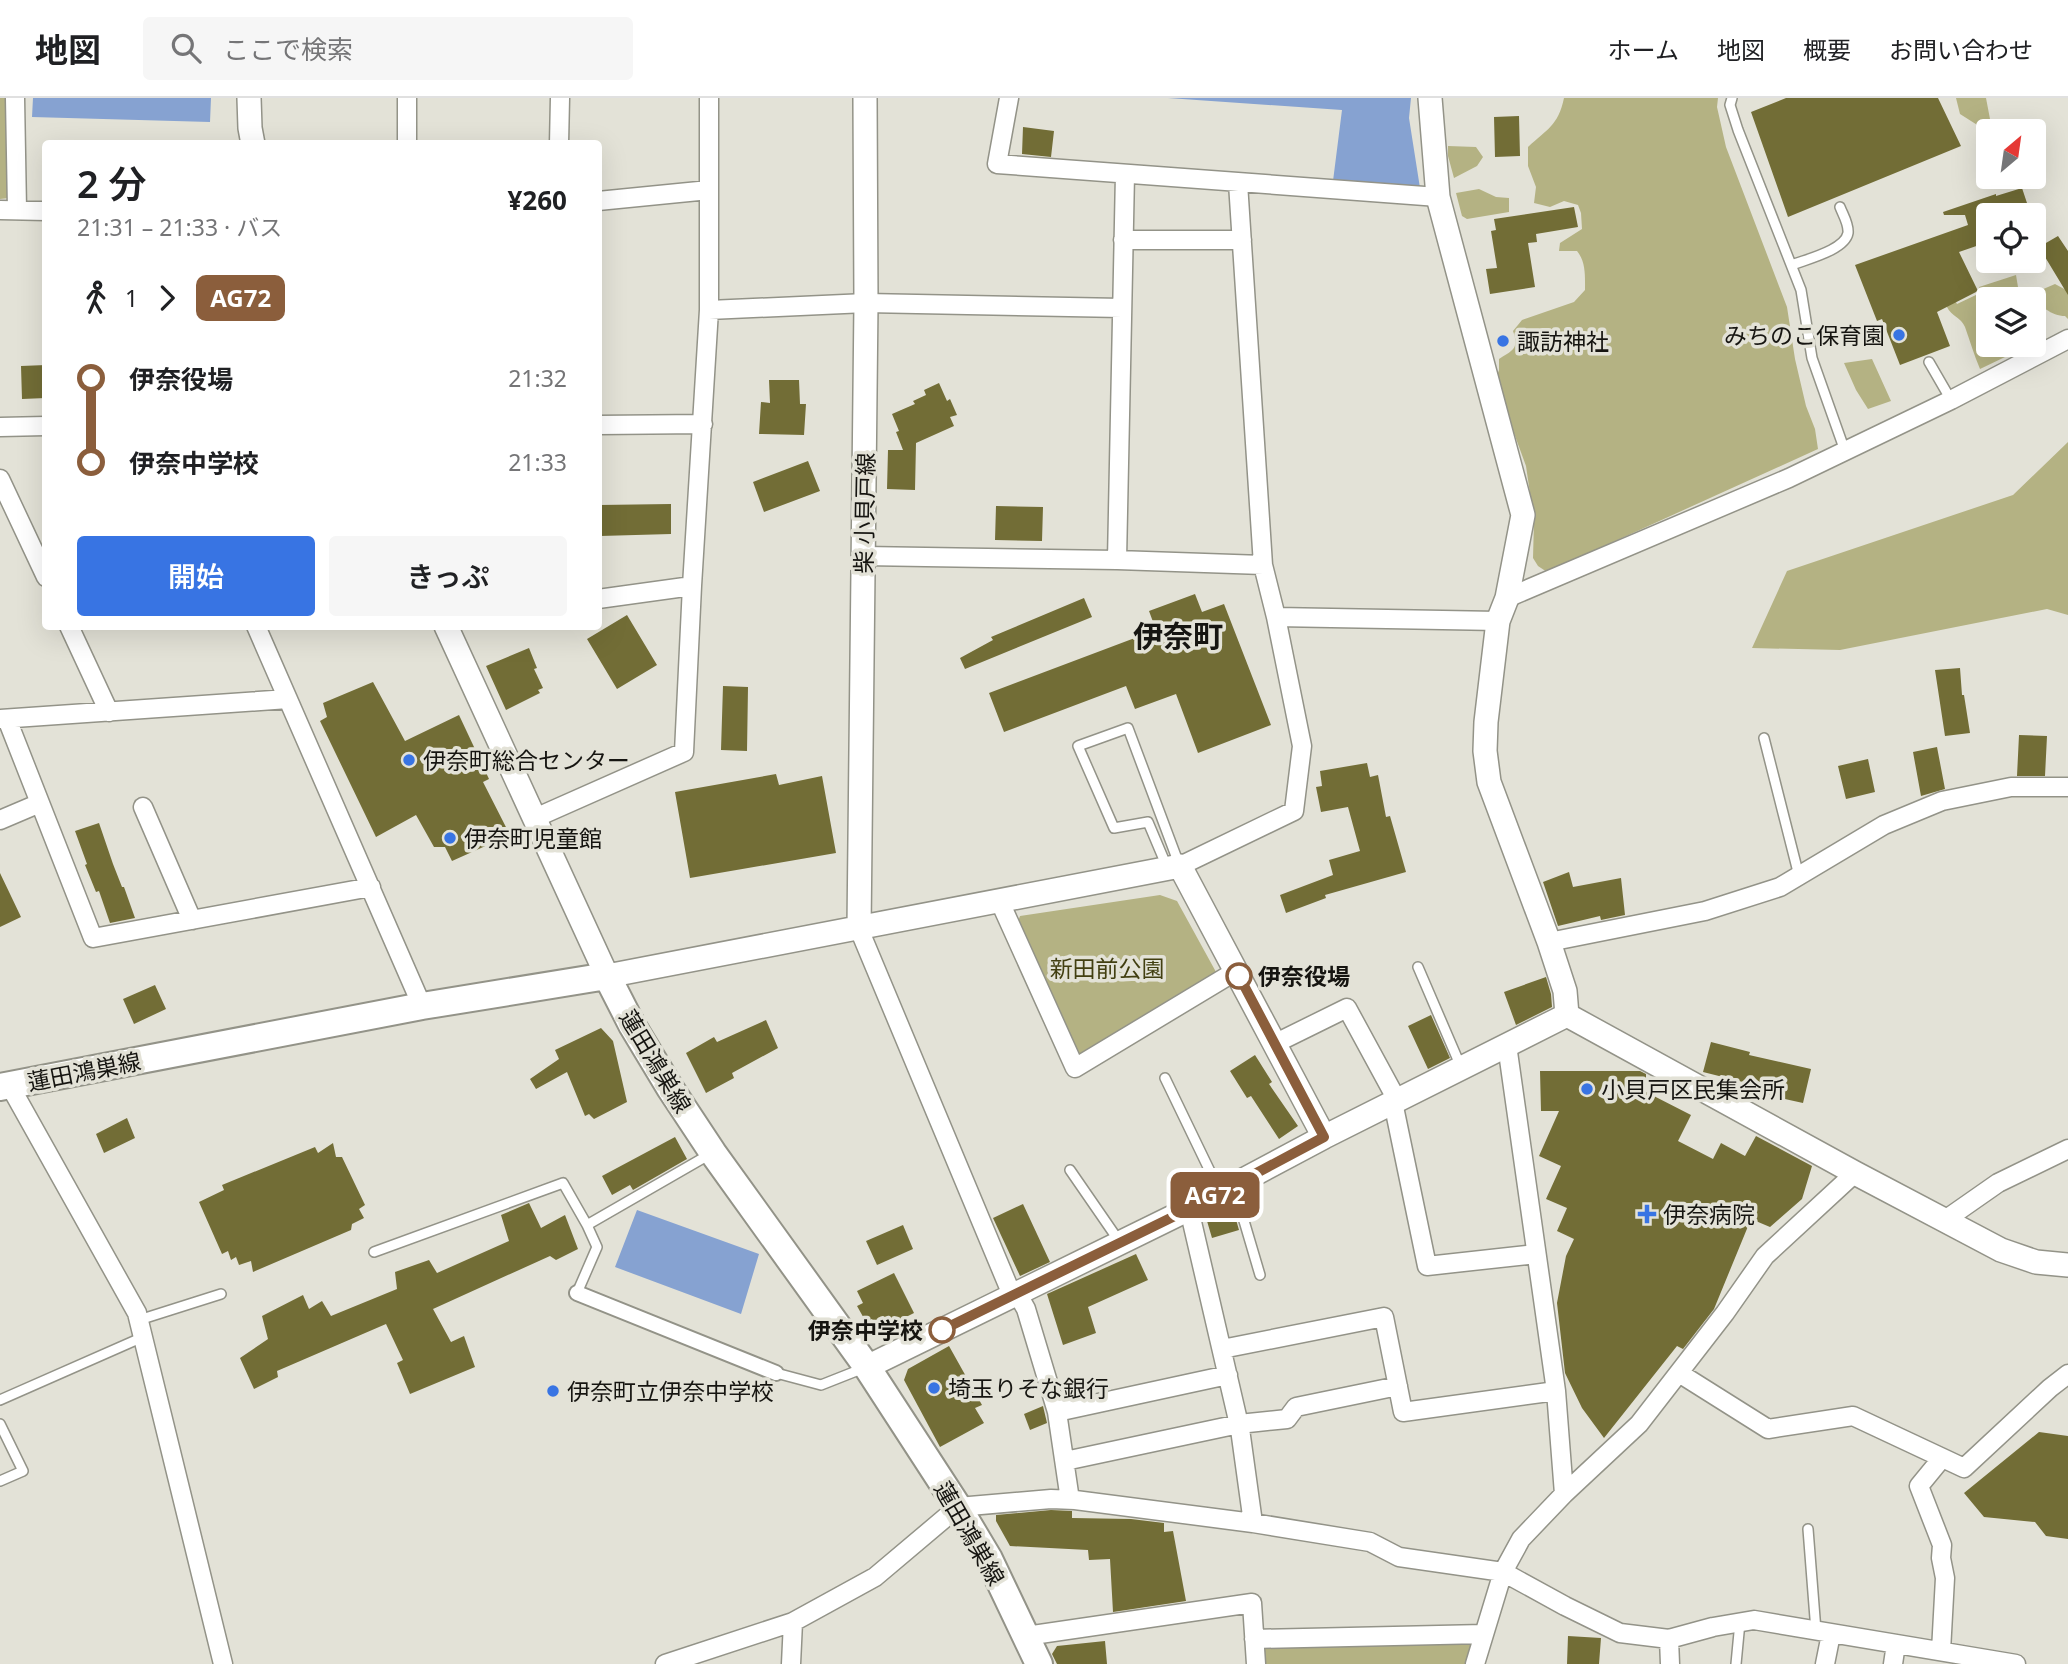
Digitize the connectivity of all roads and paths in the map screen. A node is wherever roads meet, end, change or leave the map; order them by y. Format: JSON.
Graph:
{"nodes":[{"id":1,"x":15,"y":98,"type":"edge"},
{"id":2,"x":249,"y":98,"type":"edge"},
{"id":3,"x":407,"y":98,"type":"edge"},
{"id":4,"x":560,"y":98,"type":"edge"},
{"id":5,"x":709,"y":98,"type":"edge"},
{"id":6,"x":864,"y":98,"type":"edge"},
{"id":7,"x":1009,"y":98,"type":"edge"},
{"id":8,"x":1430,"y":98,"type":"edge"},
{"id":9,"x":1732,"y":98,"type":"edge"},
{"id":10,"x":252,"y":140,"type":"edge"},
{"id":11,"x":407,"y":140,"type":"edge"},
{"id":12,"x":559,"y":140,"type":"edge"},
{"id":13,"x":1125,"y":174,"type":"junction"},
{"id":14,"x":1238,"y":183,"type":"junction"},
{"id":15,"x":709,"y":190,"type":"junction"},
{"id":16,"x":1438,"y":197,"type":"junction"},
{"id":17,"x":602,"y":201,"type":"edge"},
{"id":18,"x":1840,"y":207,"type":"dead end"},
{"id":19,"x":9,"y":209,"type":"edge"},
{"id":20,"x":42,"y":211,"type":"edge"},
{"id":21,"x":1123,"y":240,"type":"junction"},
{"id":22,"x":1242,"y":240,"type":"junction"},
{"id":23,"x":1792,"y":265,"type":"junction"},
{"id":24,"x":866,"y":303,"type":"junction"},
{"id":25,"x":1122,"y":308,"type":"junction"},
{"id":26,"x":709,"y":310,"type":"junction"},
{"id":27,"x":2068,"y":339,"type":"edge"},
{"id":28,"x":1929,"y":362,"type":"dead end"},
{"id":29,"x":1951,"y":400,"type":"junction"},
{"id":30,"x":703,"y":424,"type":"junction"},
{"id":31,"x":602,"y":425,"type":"edge"},
{"id":32,"x":42,"y":426,"type":"edge"},
{"id":33,"x":0,"y":427,"type":"edge"},
{"id":34,"x":1845,"y":451,"type":"junction"},
{"id":35,"x":0,"y":480,"type":"edge"},
{"id":36,"x":864,"y":556,"type":"junction"},
{"id":37,"x":1117,"y":560,"type":"junction"},
{"id":38,"x":1263,"y":565,"type":"junction"},
{"id":39,"x":42,"y":569,"type":"edge"},
{"id":40,"x":692,"y":586,"type":"junction"},
{"id":41,"x":602,"y":598,"type":"edge"},
{"id":42,"x":1507,"y":598,"type":"junction"},
{"id":43,"x":1276,"y":617,"type":"junction"},
{"id":44,"x":1498,"y":621,"type":"junction"},
{"id":45,"x":71,"y":630,"type":"edge"},
{"id":46,"x":258,"y":630,"type":"edge"},
{"id":47,"x":448,"y":630,"type":"edge"},
{"id":48,"x":288,"y":699,"type":"junction"},
{"id":49,"x":108,"y":712,"type":"junction"},
{"id":50,"x":3,"y":719,"type":"edge"},
{"id":51,"x":1763,"y":738,"type":"dead end"},
{"id":52,"x":2068,"y":787,"type":"edge"},
{"id":53,"x":40,"y":803,"type":"junction"},
{"id":54,"x":143,"y":807,"type":"dead end"},
{"id":55,"x":535,"y":818,"type":"junction"},
{"id":56,"x":0,"y":820,"type":"edge"},
{"id":57,"x":1174,"y":867,"type":"junction"},
{"id":58,"x":1800,"y":876,"type":"junction"},
{"id":59,"x":371,"y":887,"type":"junction"},
{"id":60,"x":1000,"y":902,"type":"junction"},
{"id":61,"x":192,"y":920,"type":"junction"},
{"id":62,"x":859,"y":929,"type":"junction"},
{"id":63,"x":1549,"y":942,"type":"junction"},
{"id":64,"x":1418,"y":967,"type":"dead end"},
{"id":65,"x":1236,"y":971,"type":"junction"},
{"id":66,"x":607,"y":976,"type":"junction"},
{"id":67,"x":422,"y":1006,"type":"junction"},
{"id":68,"x":1567,"y":1015,"type":"junction"},
{"id":69,"x":1275,"y":1044,"type":"junction"},
{"id":70,"x":1507,"y":1045,"type":"junction"},
{"id":71,"x":1462,"y":1069,"type":"junction"},
{"id":72,"x":1165,"y":1078,"type":"dead end"},
{"id":73,"x":5,"y":1086,"type":"edge"},
{"id":74,"x":1395,"y":1101,"type":"junction"},
{"id":75,"x":1324,"y":1137,"type":"junction"},
{"id":76,"x":2068,"y":1149,"type":"edge"},
{"id":77,"x":713,"y":1153,"type":"junction"},
{"id":78,"x":1070,"y":1170,"type":"dead end"},
{"id":79,"x":1855,"y":1173,"type":"junction"},
{"id":80,"x":1227,"y":1188,"type":"junction"},
{"id":81,"x":1189,"y":1209,"type":"junction"},
{"id":82,"x":1945,"y":1220,"type":"junction"},
{"id":83,"x":587,"y":1225,"type":"junction"},
{"id":84,"x":1120,"y":1242,"type":"junction"},
{"id":85,"x":374,"y":1252,"type":"dead end"},
{"id":86,"x":1536,"y":1254,"type":"junction"},
{"id":87,"x":2068,"y":1265,"type":"edge"},
{"id":88,"x":1260,"y":1275,"type":"dead end"},
{"id":89,"x":577,"y":1293,"type":"joint"},
{"id":90,"x":221,"y":1294,"type":"dead end"},
{"id":91,"x":1014,"y":1294,"type":"junction"},
{"id":92,"x":141,"y":1329,"type":"junction"},
{"id":93,"x":1222,"y":1349,"type":"junction"},
{"id":94,"x":867,"y":1367,"type":"junction"},
{"id":95,"x":776,"y":1373,"type":"joint"},
{"id":96,"x":1679,"y":1373,"type":"junction"},
{"id":97,"x":2068,"y":1374,"type":"edge"},
{"id":98,"x":1228,"y":1375,"type":"junction"},
{"id":99,"x":1398,"y":1386,"type":"junction"},
{"id":100,"x":1556,"y":1391,"type":"junction"},
{"id":101,"x":0,"y":1399,"type":"edge"},
{"id":102,"x":1057,"y":1412,"type":"junction"},
{"id":103,"x":0,"y":1424,"type":"edge"},
{"id":104,"x":1239,"y":1424,"type":"junction"},
{"id":105,"x":1942,"y":1458,"type":"junction"},
{"id":106,"x":1065,"y":1461,"type":"junction"},
{"id":107,"x":0,"y":1480,"type":"edge"},
{"id":108,"x":1564,"y":1494,"type":"junction"},
{"id":109,"x":1070,"y":1500,"type":"junction"},
{"id":110,"x":958,"y":1507,"type":"junction"},
{"id":111,"x":1253,"y":1523,"type":"junction"},
{"id":112,"x":1808,"y":1529,"type":"dead end"},
{"id":113,"x":1503,"y":1572,"type":"junction"},
{"id":114,"x":793,"y":1622,"type":"junction"},
{"id":115,"x":1741,"y":1622,"type":"junction"},
{"id":116,"x":1823,"y":1633,"type":"junction"},
{"id":117,"x":1484,"y":1634,"type":"junction"},
{"id":118,"x":1026,"y":1636,"type":"junction"},
{"id":119,"x":1254,"y":1639,"type":"junction"},
{"id":120,"x":1670,"y":1639,"type":"junction"},
{"id":121,"x":1896,"y":1644,"type":"junction"},
{"id":122,"x":1941,"y":1651,"type":"junction"},
{"id":123,"x":713,"y":1656,"type":"edge"},
{"id":124,"x":1961,"y":1659,"type":"edge"},
{"id":125,"x":223,"y":1664,"type":"edge"},
{"id":126,"x":665,"y":1664,"type":"edge"},
{"id":127,"x":790,"y":1664,"type":"edge"},
{"id":128,"x":1039,"y":1664,"type":"edge"},
{"id":129,"x":1256,"y":1664,"type":"edge"},
{"id":130,"x":1475,"y":1664,"type":"edge"},
{"id":131,"x":1670,"y":1664,"type":"edge"},
{"id":132,"x":1737,"y":1664,"type":"edge"},
{"id":133,"x":1825,"y":1664,"type":"edge"},
{"id":134,"x":1893,"y":1664,"type":"edge"},
{"id":135,"x":2017,"y":1664,"type":"edge"}],
"edges":[{"from":1,"to":19,"type":"street"},
{"from":2,"to":10,"type":"street"},
{"from":3,"to":11,"type":"street"},
{"from":4,"to":12,"type":"street"},
{"from":5,"to":15,"type":"street"},
{"from":6,"to":24,"type":"street","name":"柴 小貝戸線"},
{"from":7,"to":13,"type":"street"},
{"from":8,"to":16,"type":"street"},
{"from":9,"to":23,"type":"lane"},
{"from":13,"to":14,"type":"street"},
{"from":13,"to":21,"type":"street"},
{"from":14,"to":16,"type":"street"},
{"from":14,"to":22,"type":"street"},
{"from":15,"to":17,"type":"street"},
{"from":15,"to":26,"type":"street"},
{"from":16,"to":42,"type":"street"},
{"from":18,"to":23,"type":"lane"},
{"from":19,"to":20,"type":"street"},
{"from":21,"to":22,"type":"street"},
{"from":21,"to":25,"type":"street"},
{"from":22,"to":38,"type":"street"},
{"from":23,"to":34,"type":"lane"},
{"from":24,"to":25,"type":"street"},
{"from":24,"to":26,"type":"street"},
{"from":24,"to":36,"type":"street","name":"柴 小貝戸線"},
{"from":25,"to":37,"type":"street"},
{"from":26,"to":30,"type":"street"},
{"from":27,"to":29,"type":"street"},
{"from":28,"to":29,"type":"lane"},
{"from":29,"to":34,"type":"street"},
{"from":30,"to":31,"type":"street"},
{"from":30,"to":40,"type":"street"},
{"from":32,"to":33,"type":"street"},
{"from":34,"to":42,"type":"street"},
{"from":35,"to":39,"type":"street"},
{"from":36,"to":37,"type":"street"},
{"from":36,"to":62,"type":"street","name":"柴 小貝戸線"},
{"from":37,"to":38,"type":"street"},
{"from":38,"to":43,"type":"street"},
{"from":40,"to":41,"type":"street"},
{"from":40,"to":55,"type":"street"},
{"from":42,"to":44,"type":"street"},
{"from":43,"to":44,"type":"street"},
{"from":43,"to":57,"type":"street"},
{"from":44,"to":63,"type":"street"},
{"from":45,"to":49,"type":"street"},
{"from":46,"to":48,"type":"street"},
{"from":47,"to":55,"type":"street"},
{"from":48,"to":49,"type":"street"},
{"from":48,"to":59,"type":"street"},
{"from":49,"to":50,"type":"street"},
{"from":50,"to":53,"type":"street"},
{"from":51,"to":58,"type":"lane"},
{"from":52,"to":58,"type":"street"},
{"from":53,"to":56,"type":"street"},
{"from":53,"to":61,"type":"street"},
{"from":54,"to":61,"type":"street"},
{"from":55,"to":66,"type":"street"},
{"from":57,"to":57,"type":"lane"},
{"from":57,"to":60,"type":"street"},
{"from":57,"to":65,"type":"street"},
{"from":58,"to":63,"type":"street"},
{"from":59,"to":61,"type":"street"},
{"from":59,"to":67,"type":"street"},
{"from":60,"to":62,"type":"street"},
{"from":60,"to":65,"type":"street"},
{"from":62,"to":66,"type":"street"},
{"from":62,"to":91,"type":"street"},
{"from":63,"to":68,"type":"street"},
{"from":64,"to":71,"type":"lane"},
{"from":65,"to":69,"type":"street"},
{"from":66,"to":67,"type":"main road","name":"蓮田鴻巣線"},
{"from":66,"to":77,"type":"main road","name":"蓮田鴻巣線"},
{"from":67,"to":73,"type":"main road","name":"蓮田鴻巣線"},
{"from":68,"to":70,"type":"street"},
{"from":68,"to":79,"type":"street"},
{"from":69,"to":74,"type":"street"},
{"from":69,"to":75,"type":"street"},
{"from":70,"to":71,"type":"street"},
{"from":70,"to":86,"type":"street"},
{"from":71,"to":74,"type":"street"},
{"from":72,"to":80,"type":"lane"},
{"from":73,"to":92,"type":"street"},
{"from":74,"to":75,"type":"street"},
{"from":74,"to":86,"type":"street"},
{"from":75,"to":80,"type":"street"},
{"from":76,"to":82,"type":"street"},
{"from":77,"to":83,"type":"lane"},
{"from":77,"to":94,"type":"main road","name":"蓮田鴻巣線"},
{"from":78,"to":84,"type":"lane"},
{"from":79,"to":82,"type":"street"},
{"from":79,"to":96,"type":"street"},
{"from":80,"to":81,"type":"street"},
{"from":80,"to":88,"type":"lane"},
{"from":81,"to":84,"type":"street"},
{"from":81,"to":93,"type":"street"},
{"from":82,"to":87,"type":"street"},
{"from":83,"to":85,"type":"lane"},
{"from":83,"to":89,"type":"lane"},
{"from":84,"to":91,"type":"street"},
{"from":86,"to":100,"type":"street"},
{"from":89,"to":95,"type":"street"},
{"from":90,"to":92,"type":"lane"},
{"from":91,"to":94,"type":"street"},
{"from":91,"to":102,"type":"street"},
{"from":92,"to":101,"type":"lane"},
{"from":92,"to":125,"type":"street"},
{"from":93,"to":98,"type":"street"},
{"from":93,"to":99,"type":"street"},
{"from":94,"to":95,"type":"lane"},
{"from":94,"to":110,"type":"main road","name":"蓮田鴻巣線"},
{"from":96,"to":105,"type":"street"},
{"from":96,"to":108,"type":"street"},
{"from":97,"to":105,"type":"street"},
{"from":98,"to":102,"type":"street"},
{"from":98,"to":104,"type":"street"},
{"from":99,"to":100,"type":"street"},
{"from":99,"to":104,"type":"street"},
{"from":100,"to":108,"type":"street"},
{"from":102,"to":106,"type":"street"},
{"from":103,"to":107,"type":"lane"},
{"from":104,"to":106,"type":"street"},
{"from":104,"to":111,"type":"street"},
{"from":105,"to":122,"type":"street"},
{"from":106,"to":109,"type":"street"},
{"from":108,"to":113,"type":"street"},
{"from":109,"to":110,"type":"street"},
{"from":109,"to":111,"type":"street"},
{"from":110,"to":114,"type":"street"},
{"from":110,"to":118,"type":"main road","name":"蓮田鴻巣線"},
{"from":111,"to":113,"type":"street"},
{"from":112,"to":116,"type":"lane"},
{"from":113,"to":117,"type":"street"},
{"from":113,"to":120,"type":"street"},
{"from":114,"to":123,"type":"street"},
{"from":114,"to":127,"type":"street"},
{"from":115,"to":116,"type":"street"},
{"from":115,"to":120,"type":"street"},
{"from":115,"to":132,"type":"lane"},
{"from":116,"to":121,"type":"street"},
{"from":116,"to":133,"type":"street"},
{"from":117,"to":119,"type":"street"},
{"from":117,"to":130,"type":"street"},
{"from":118,"to":119,"type":"street"},
{"from":118,"to":128,"type":"main road","name":"蓮田鴻巣線"},
{"from":119,"to":129,"type":"street"},
{"from":120,"to":131,"type":"street"},
{"from":121,"to":122,"type":"street"},
{"from":121,"to":134,"type":"street"},
{"from":122,"to":124,"type":"street"},
{"from":123,"to":126,"type":"street"},
{"from":124,"to":135,"type":"street"}]}
